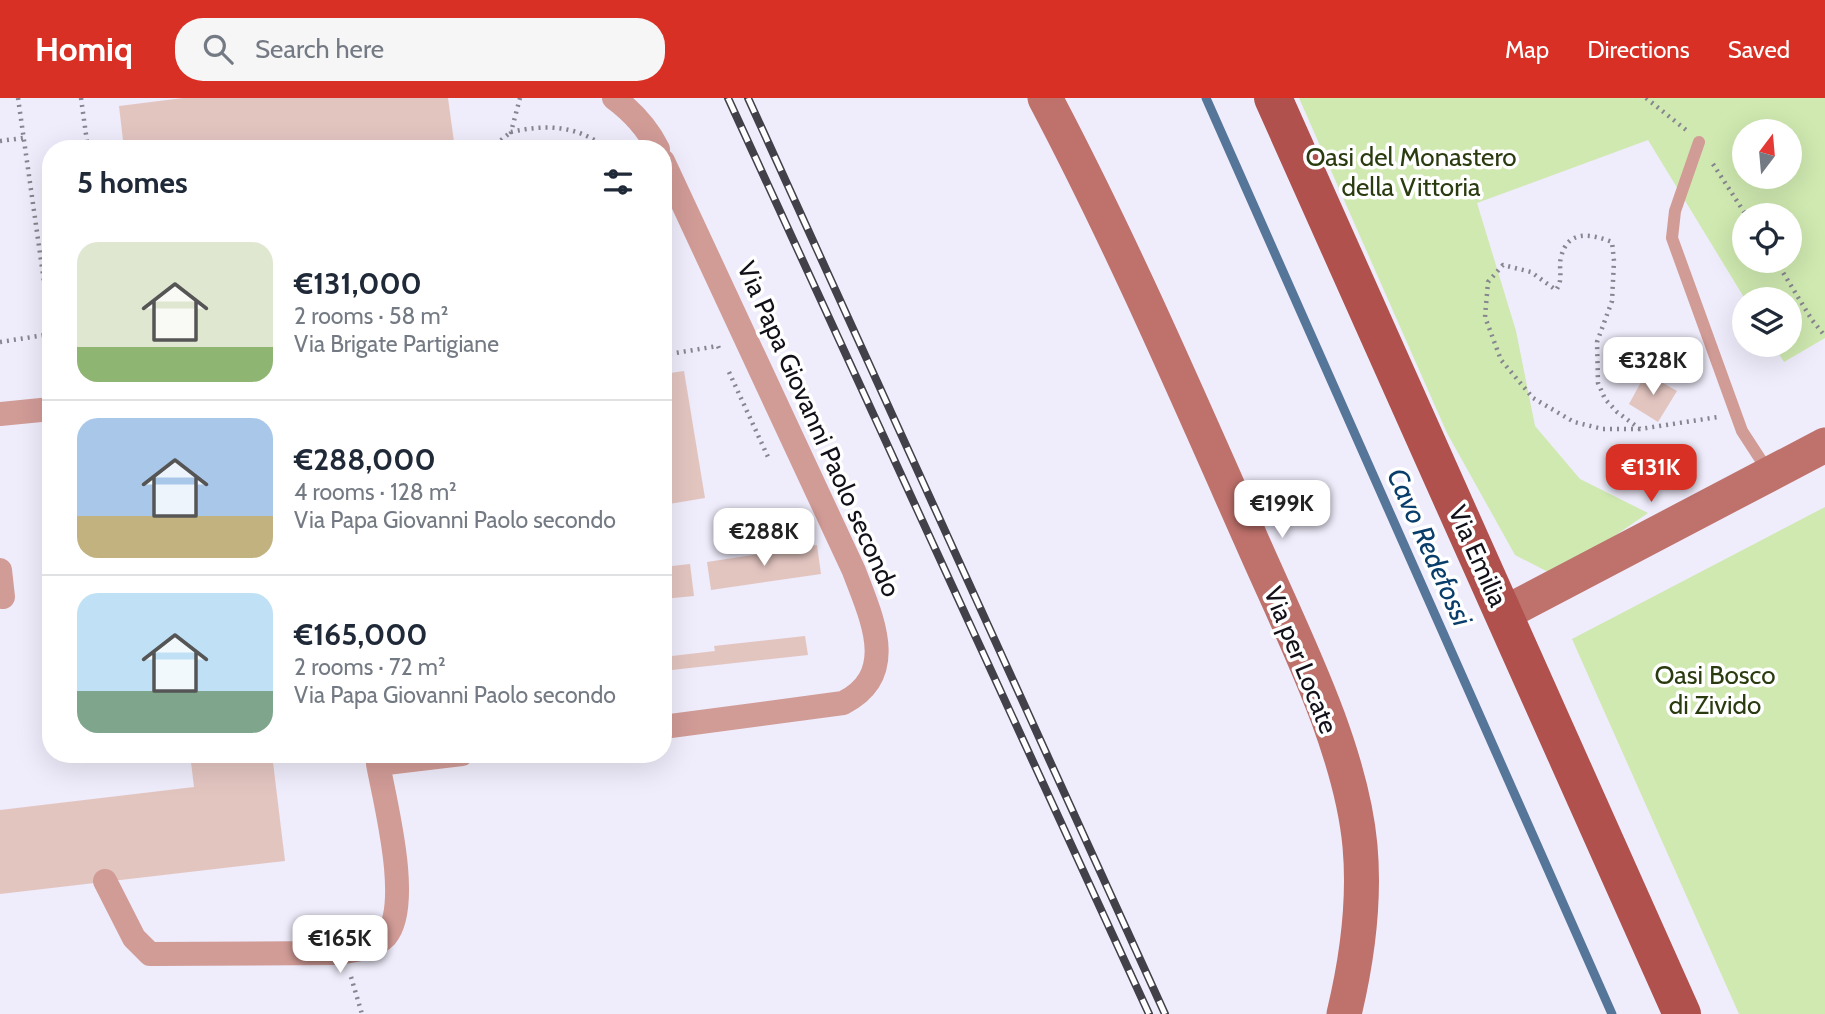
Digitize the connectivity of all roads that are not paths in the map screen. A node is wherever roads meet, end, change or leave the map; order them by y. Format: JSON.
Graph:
{"nodes":[{"id":1,"x":614,"y":98,"type":"edge"},
{"id":2,"x":1045,"y":98,"type":"edge"},
{"id":3,"x":1273,"y":98,"type":"edge"},
{"id":4,"x":654,"y":140,"type":"edge"},
{"id":5,"x":1699,"y":142,"type":"dead end"},
{"id":6,"x":672,"y":180,"type":"edge"},
{"id":7,"x":42,"y":410,"type":"edge"},
{"id":8,"x":0,"y":414,"type":"edge"},
{"id":9,"x":1825,"y":445,"type":"edge"},
{"id":10,"x":1770,"y":474,"type":"junction"},
{"id":11,"x":0,"y":570,"type":"edge"},
{"id":12,"x":3,"y":597,"type":"dead end"},
{"id":13,"x":1503,"y":614,"type":"junction"},
{"id":14,"x":672,"y":726,"type":"edge"},
{"id":15,"x":386,"y":763,"type":"edge"},
{"id":16,"x":105,"y":881,"type":"dead end"},
{"id":17,"x":1344,"y":1014,"type":"edge"},
{"id":18,"x":1682,"y":1014,"type":"edge"}],
"edges":[{"from":1,"to":4,"type":"street"},
{"from":2,"to":17,"type":"main road","name":"Via per Locate"},
{"from":3,"to":13,"type":"main road","name":"Via Emilia"},
{"from":5,"to":10,"type":"lane"},
{"from":6,"to":14,"type":"street","name":"Via Papa Giovanni Paolo secondo"},
{"from":7,"to":8,"type":"street"},
{"from":9,"to":10,"type":"main road"},
{"from":10,"to":13,"type":"main road"},
{"from":11,"to":12,"type":"street"},
{"from":13,"to":18,"type":"main road","name":"Via Emilia"},
{"from":15,"to":16,"type":"street"}]}
